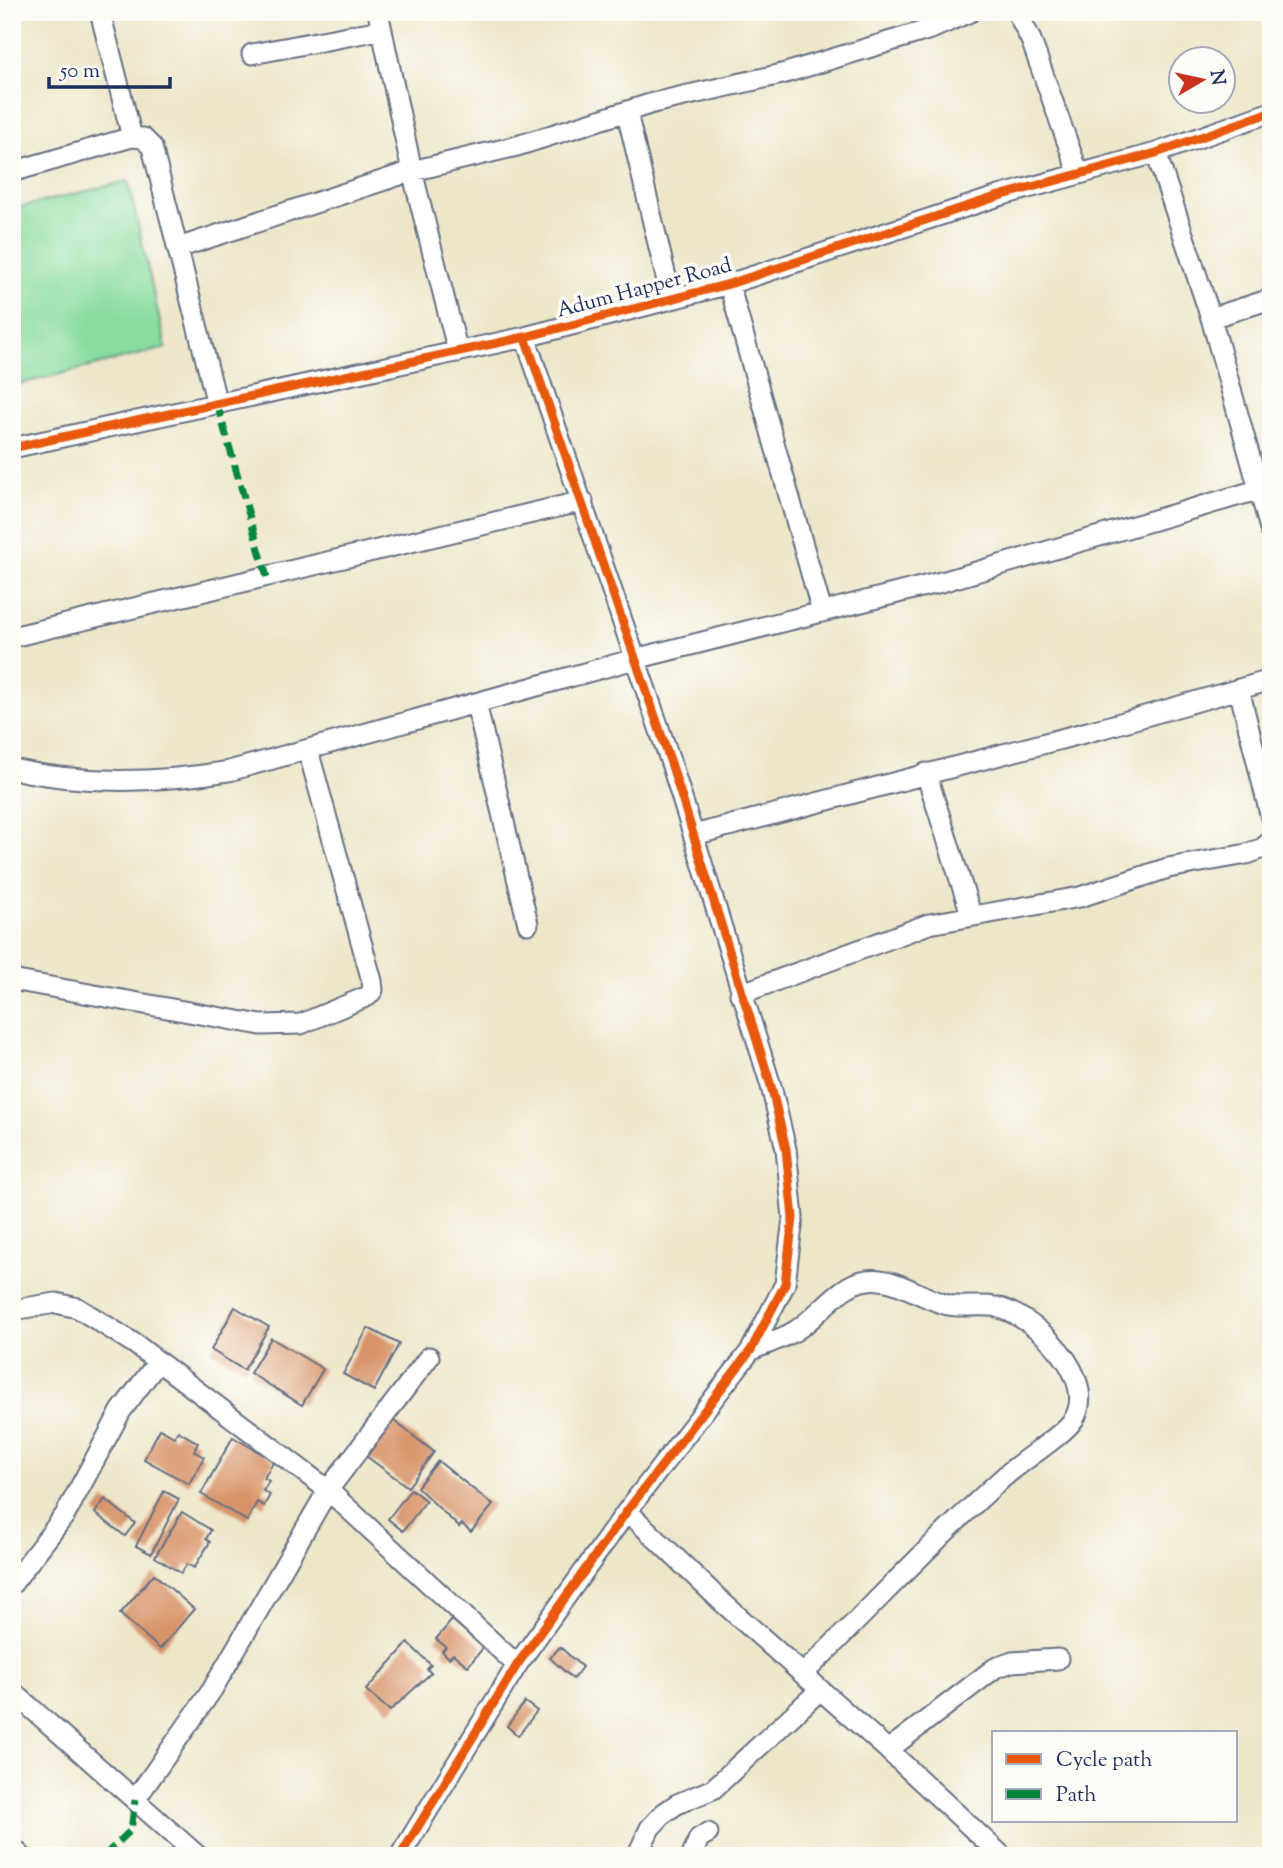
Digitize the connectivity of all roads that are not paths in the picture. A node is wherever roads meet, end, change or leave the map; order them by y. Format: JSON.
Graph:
{"nodes":[{"id":1,"x":100,"y":12,"type":"edge"},
{"id":2,"x":970,"y":12,"type":"edge"},
{"id":3,"x":1017,"y":12,"type":"edge"},
{"id":4,"x":379,"y":21,"type":"edge"},
{"id":5,"x":252,"y":54,"type":"dead end"},
{"id":6,"x":1271,"y":112,"type":"edge"},
{"id":7,"x":626,"y":113,"type":"junction"},
{"id":8,"x":131,"y":137,"type":"junction"},
{"id":9,"x":1156,"y":153,"type":"junction"},
{"id":10,"x":412,"y":171,"type":"junction"},
{"id":11,"x":12,"y":172,"type":"edge"},
{"id":12,"x":1078,"y":172,"type":"junction"},
{"id":13,"x":178,"y":247,"type":"junction"},
{"id":14,"x":729,"y":284,"type":"junction"},
{"id":15,"x":671,"y":298,"type":"junction"},
{"id":16,"x":1271,"y":299,"type":"edge"},
{"id":17,"x":1211,"y":318,"type":"junction"},
{"id":18,"x":526,"y":337,"type":"junction"},
{"id":19,"x":458,"y":352,"type":"junction"},
{"id":20,"x":217,"y":404,"type":"junction"},
{"id":21,"x":12,"y":448,"type":"edge"},
{"id":22,"x":1265,"y":488,"type":"edge"},
{"id":23,"x":583,"y":501,"type":"junction"},
{"id":24,"x":1271,"y":532,"type":"edge"},
{"id":25,"x":822,"y":612,"type":"junction"},
{"id":26,"x":12,"y":638,"type":"edge"},
{"id":27,"x":635,"y":659,"type":"junction"},
{"id":28,"x":1271,"y":680,"type":"edge"},
{"id":29,"x":1239,"y":689,"type":"junction"},
{"id":30,"x":476,"y":704,"type":"junction"},
{"id":31,"x":308,"y":750,"type":"junction"},
{"id":32,"x":12,"y":769,"type":"edge"},
{"id":33,"x":926,"y":773,"type":"junction"},
{"id":34,"x":1271,"y":818,"type":"edge"},
{"id":35,"x":694,"y":835,"type":"junction"},
{"id":36,"x":1271,"y":841,"type":"edge"},
{"id":37,"x":971,"y":914,"type":"junction"},
{"id":38,"x":528,"y":924,"type":"dead end"},
{"id":39,"x":12,"y":980,"type":"edge"},
{"id":40,"x":740,"y":994,"type":"junction"},
{"id":41,"x":12,"y":1311,"type":"edge"},
{"id":42,"x":751,"y":1350,"type":"junction"},
{"id":43,"x":429,"y":1357,"type":"dead end"},
{"id":44,"x":158,"y":1362,"type":"junction"},
{"id":45,"x":328,"y":1490,"type":"junction"},
{"id":46,"x":627,"y":1511,"type":"junction"},
{"id":47,"x":12,"y":1584,"type":"edge"},
{"id":48,"x":1058,"y":1659,"type":"dead end"},
{"id":49,"x":517,"y":1665,"type":"junction"},
{"id":50,"x":804,"y":1673,"type":"junction"},
{"id":51,"x":820,"y":1689,"type":"junction"},
{"id":52,"x":12,"y":1691,"type":"edge"},
{"id":53,"x":888,"y":1750,"type":"junction"},
{"id":54,"x":135,"y":1800,"type":"junction"},
{"id":55,"x":708,"y":1833,"type":"dead end"},
{"id":56,"x":12,"y":1847,"type":"edge"},
{"id":57,"x":20,"y":1856,"type":"edge"},
{"id":58,"x":198,"y":1856,"type":"edge"},
{"id":59,"x":400,"y":1856,"type":"edge"},
{"id":60,"x":637,"y":1856,"type":"edge"},
{"id":61,"x":692,"y":1856,"type":"edge"},
{"id":62,"x":1002,"y":1856,"type":"edge"}],
"edges":[{"from":1,"to":8,"type":"street"},
{"from":2,"to":7,"type":"street"},
{"from":3,"to":12,"type":"street"},
{"from":4,"to":5,"type":"street"},
{"from":4,"to":10,"type":"street"},
{"from":6,"to":9,"type":"street","name":"Adum Happer Road"},
{"from":7,"to":10,"type":"street"},
{"from":7,"to":15,"type":"street"},
{"from":8,"to":11,"type":"street"},
{"from":8,"to":13,"type":"street"},
{"from":9,"to":12,"type":"street","name":"Adum Happer Road"},
{"from":9,"to":17,"type":"street"},
{"from":10,"to":13,"type":"street"},
{"from":10,"to":19,"type":"street"},
{"from":12,"to":14,"type":"street","name":"Adum Happer Road"},
{"from":13,"to":20,"type":"street"},
{"from":14,"to":15,"type":"street","name":"Adum Happer Road"},
{"from":14,"to":25,"type":"street"},
{"from":15,"to":18,"type":"street","name":"Adum Happer Road"},
{"from":16,"to":17,"type":"street"},
{"from":17,"to":22,"type":"street"},
{"from":18,"to":19,"type":"street","name":"Adum Happer Road"},
{"from":18,"to":23,"type":"street"},
{"from":19,"to":20,"type":"street","name":"Adum Happer Road"},
{"from":20,"to":21,"type":"street","name":"Adum Happer Road"},
{"from":22,"to":24,"type":"street"},
{"from":22,"to":25,"type":"street"},
{"from":23,"to":26,"type":"street"},
{"from":23,"to":27,"type":"street"},
{"from":25,"to":27,"type":"street"},
{"from":27,"to":30,"type":"street"},
{"from":27,"to":35,"type":"street"},
{"from":28,"to":29,"type":"street"},
{"from":29,"to":33,"type":"street"},
{"from":29,"to":34,"type":"street"},
{"from":30,"to":31,"type":"street"},
{"from":30,"to":38,"type":"street"},
{"from":31,"to":32,"type":"street"},
{"from":31,"to":39,"type":"street"},
{"from":33,"to":35,"type":"street"},
{"from":33,"to":37,"type":"street"},
{"from":35,"to":40,"type":"street"},
{"from":36,"to":37,"type":"street"},
{"from":37,"to":40,"type":"street"},
{"from":40,"to":42,"type":"street"},
{"from":41,"to":44,"type":"street"},
{"from":42,"to":46,"type":"street"},
{"from":42,"to":50,"type":"street"},
{"from":43,"to":45,"type":"street"},
{"from":44,"to":45,"type":"street"},
{"from":44,"to":47,"type":"street"},
{"from":45,"to":49,"type":"street"},
{"from":45,"to":54,"type":"street"},
{"from":46,"to":49,"type":"street"},
{"from":46,"to":50,"type":"street"},
{"from":48,"to":53,"type":"street"},
{"from":49,"to":59,"type":"street"},
{"from":50,"to":51,"type":"street"},
{"from":51,"to":53,"type":"street"},
{"from":51,"to":60,"type":"street"},
{"from":52,"to":54,"type":"street"},
{"from":53,"to":62,"type":"street"},
{"from":54,"to":58,"type":"street"},
{"from":55,"to":61,"type":"street"},
{"from":56,"to":57,"type":"street"}]}
